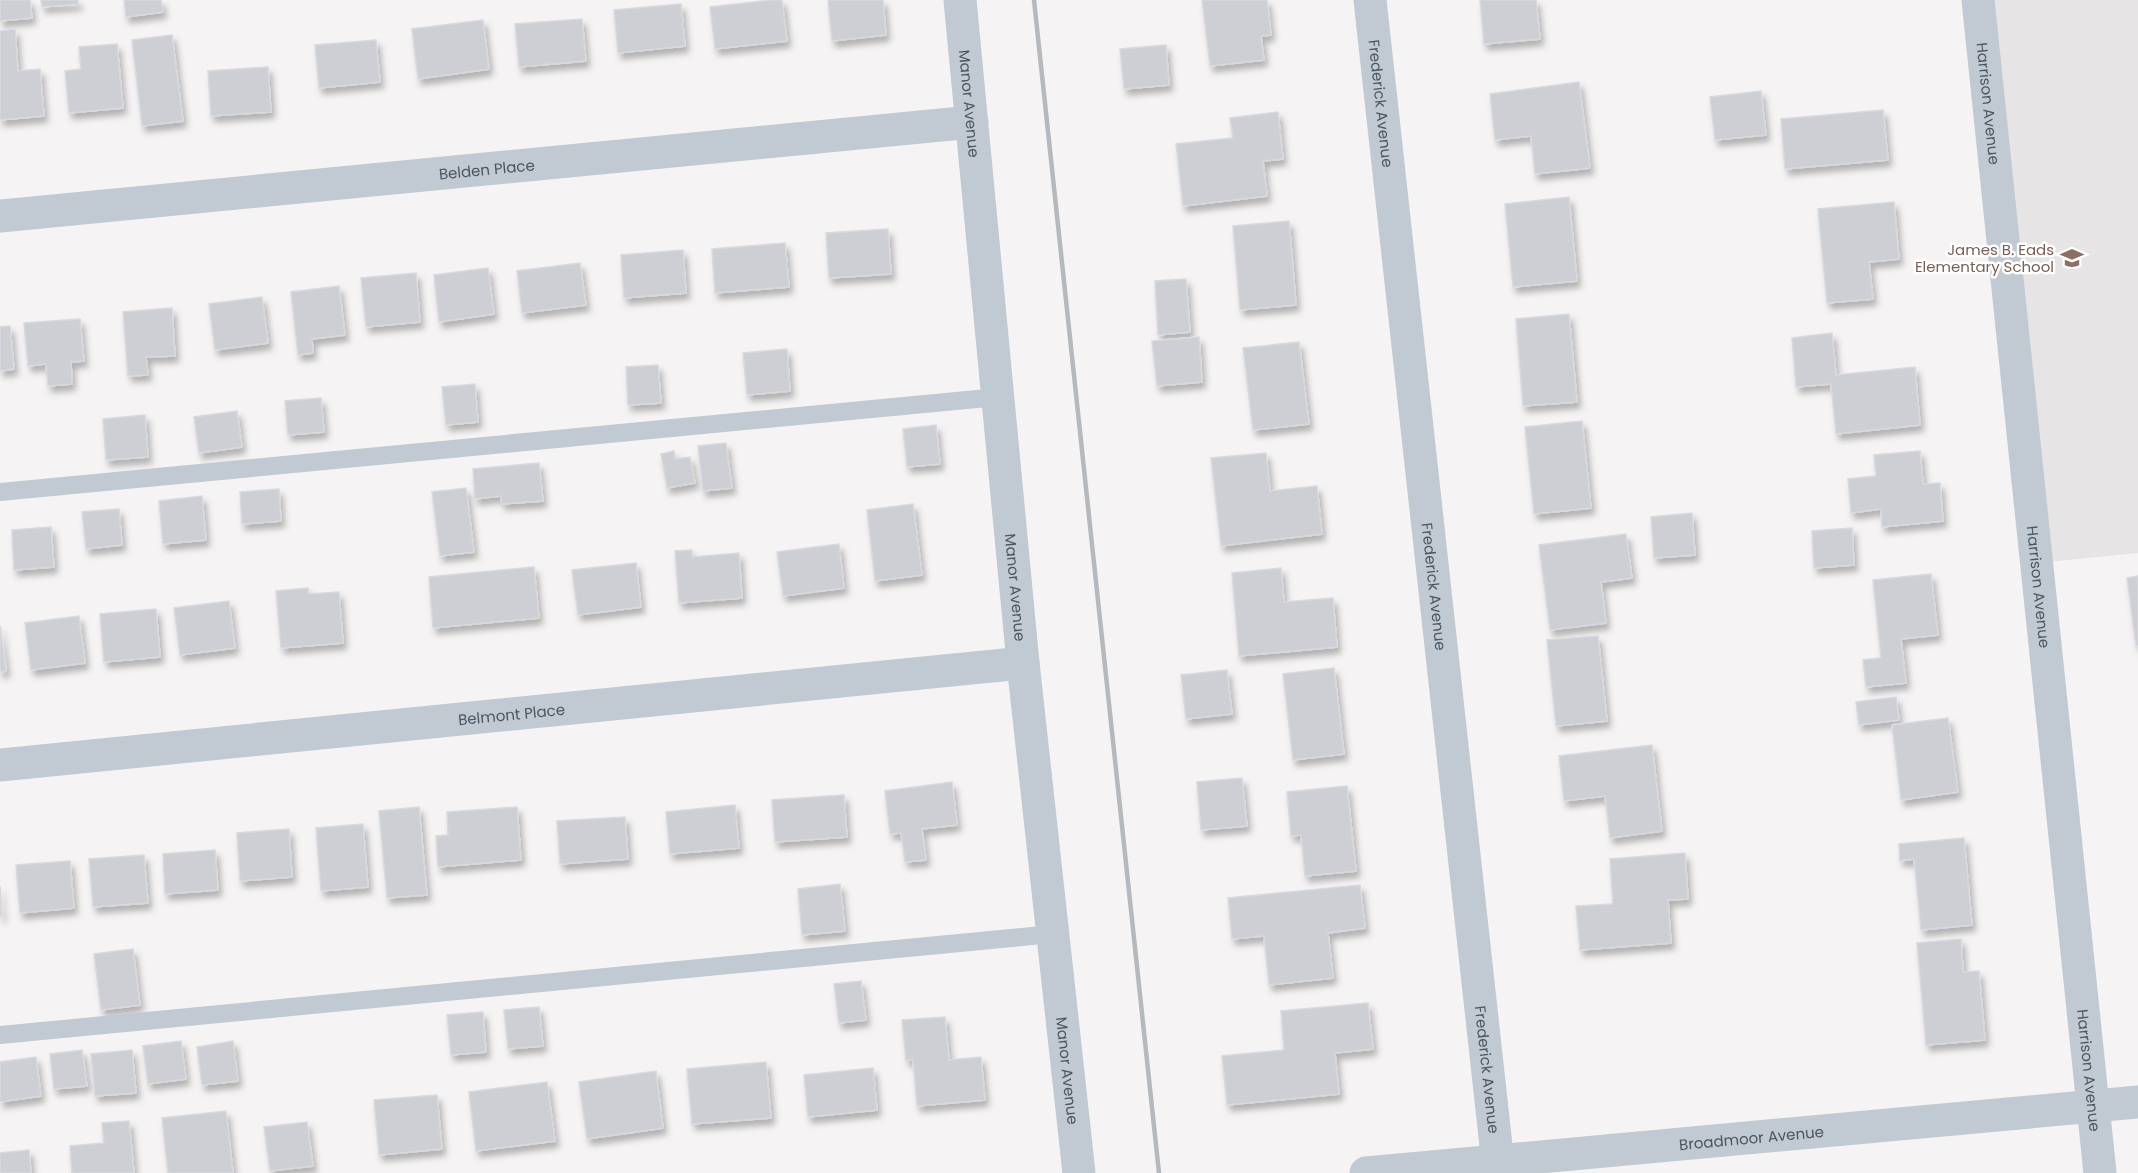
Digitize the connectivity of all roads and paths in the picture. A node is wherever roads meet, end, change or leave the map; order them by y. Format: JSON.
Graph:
{"nodes":[{"id":1,"x":960,"y":0,"type":"edge"},
{"id":2,"x":1370,"y":0,"type":"edge"},
{"id":3,"x":1978,"y":0,"type":"edge"},
{"id":4,"x":972,"y":122,"type":"junction"},
{"id":5,"x":0,"y":216,"type":"edge"},
{"id":6,"x":998,"y":397,"type":"junction"},
{"id":7,"x":0,"y":492,"type":"edge"},
{"id":8,"x":1023,"y":663,"type":"junction"},
{"id":9,"x":0,"y":765,"type":"edge"},
{"id":10,"x":1053,"y":934,"type":"junction"},
{"id":11,"x":0,"y":1035,"type":"edge"},
{"id":12,"x":2138,"y":1102,"type":"edge"},
{"id":13,"x":2093,"y":1106,"type":"junction"},
{"id":14,"x":1498,"y":1166,"type":"edge"},
{"id":15,"x":1079,"y":1173,"type":"edge"},
{"id":16,"x":1366,"y":1173,"type":"edge"},
{"id":17,"x":2100,"y":1173,"type":"edge"}],
"edges":[{"from":1,"to":4,"type":"street","name":"Manor Avenue"},
{"from":2,"to":14,"type":"street","name":"Frederick Avenue"},
{"from":3,"to":13,"type":"street","name":"Harrison Avenue"},
{"from":4,"to":5,"type":"street","name":"Belden Place"},
{"from":4,"to":6,"type":"street","name":"Manor Avenue"},
{"from":6,"to":7,"type":"lane"},
{"from":6,"to":8,"type":"street","name":"Manor Avenue"},
{"from":8,"to":9,"type":"street","name":"Belmont Place"},
{"from":8,"to":10,"type":"street","name":"Manor Avenue"},
{"from":10,"to":11,"type":"lane"},
{"from":10,"to":15,"type":"street","name":"Manor Avenue"},
{"from":12,"to":13,"type":"street","name":"Broadmoor Avenue"},
{"from":13,"to":14,"type":"street","name":"Broadmoor Avenue"},
{"from":13,"to":17,"type":"street","name":"Harrison Avenue"},
{"from":14,"to":16,"type":"street","name":"Broadmoor Avenue"}]}
